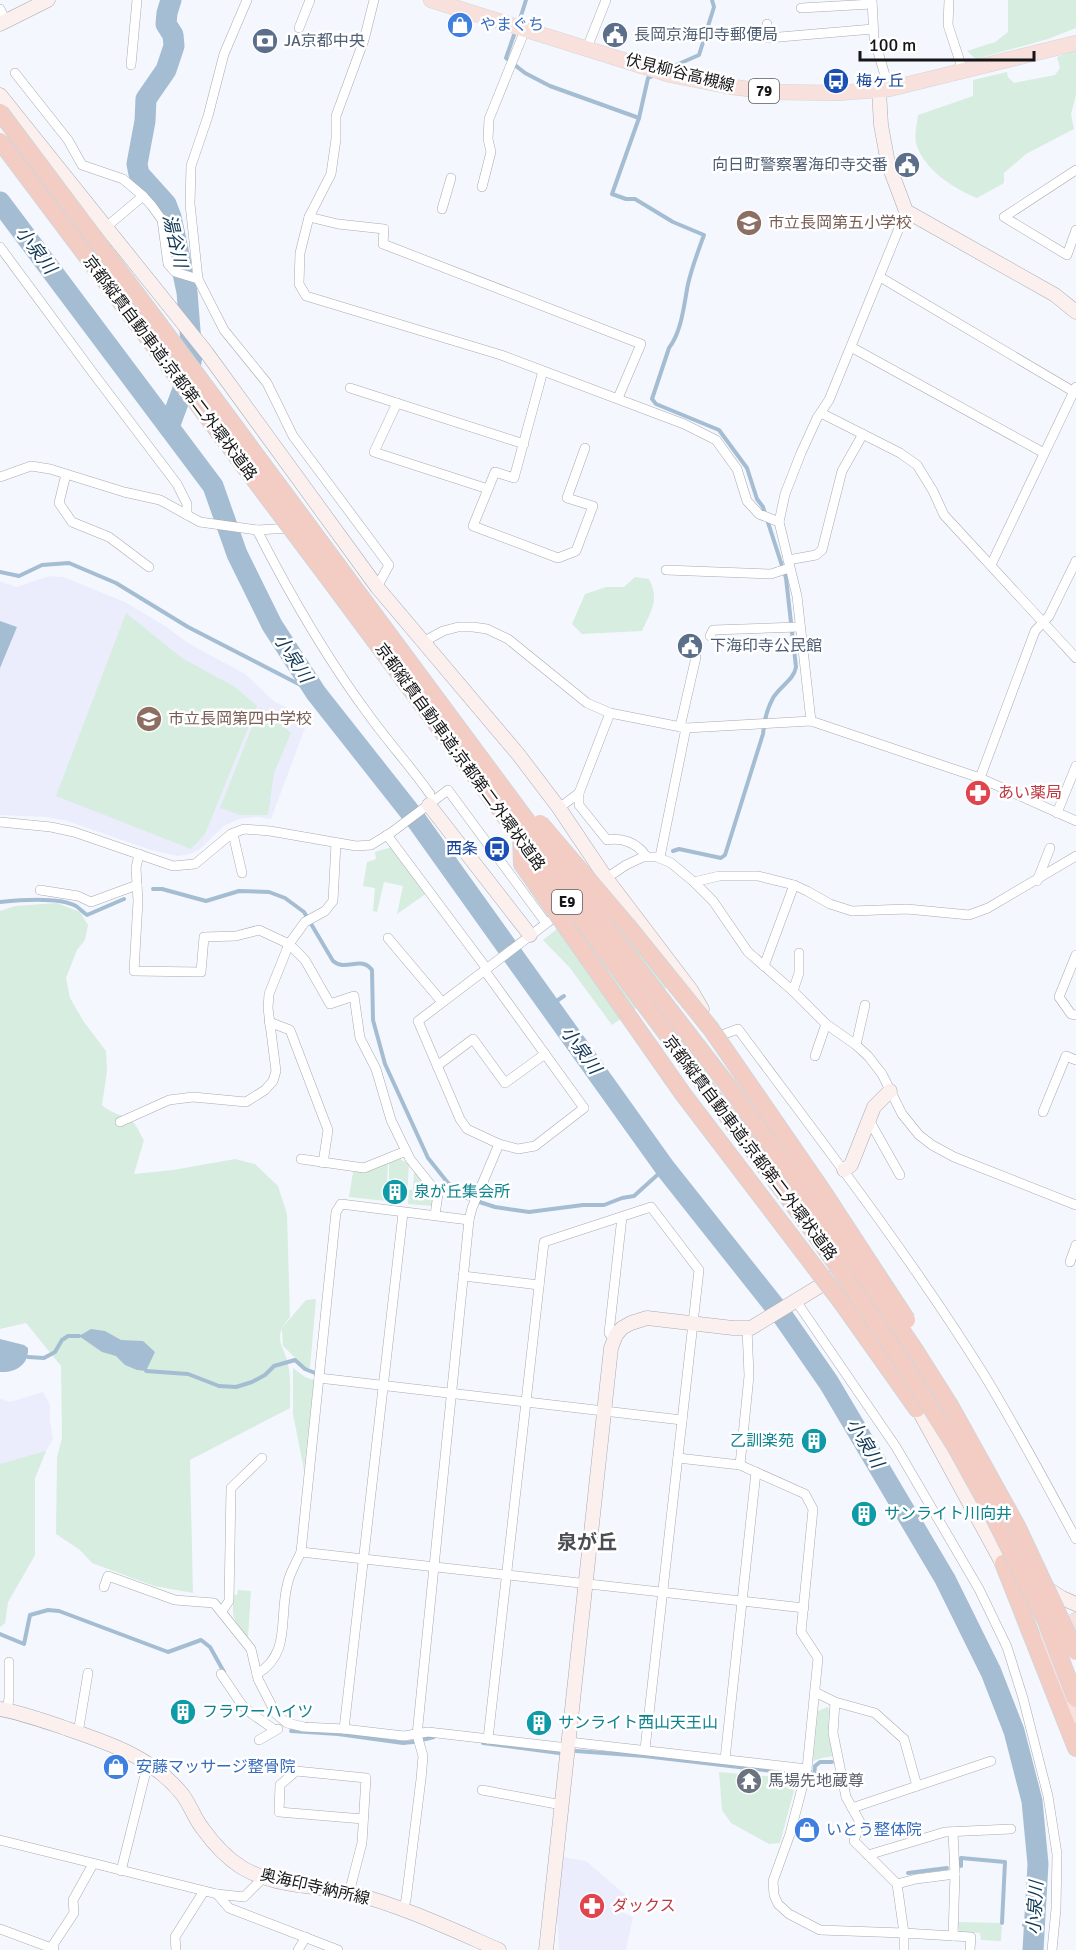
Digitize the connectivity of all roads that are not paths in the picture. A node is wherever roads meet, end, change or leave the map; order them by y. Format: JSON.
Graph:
{"nodes":[{"id":1,"x":48,"y":0,"type":"edge"},
{"id":2,"x":137,"y":0,"type":"edge"},
{"id":3,"x":247,"y":0,"type":"edge"},
{"id":4,"x":310,"y":0,"type":"edge"},
{"id":5,"x":374,"y":0,"type":"edge"},
{"id":6,"x":431,"y":0,"type":"edge"},
{"id":7,"x":606,"y":0,"type":"edge"},
{"id":8,"x":949,"y":0,"type":"edge"},
{"id":9,"x":872,"y":2,"type":"edge"},
{"id":10,"x":801,"y":8,"type":"dead end"},
{"id":11,"x":2,"y":18,"type":"edge"},
{"id":12,"x":767,"y":24,"type":"dead end"},
{"id":13,"x":299,"y":28,"type":"dead end"},
{"id":14,"x":873,"y":29,"type":"junction"},
{"id":15,"x":525,"y":30,"type":"junction"},
{"id":16,"x":1076,"y":43,"type":"edge"},
{"id":17,"x":587,"y":48,"type":"junction"},
{"id":18,"x":131,"y":65,"type":"dead end"},
{"id":19,"x":963,"y":71,"type":"junction"},
{"id":20,"x":15,"y":73,"type":"dead end"},
{"id":21,"x":884,"y":90,"type":"junction"},
{"id":22,"x":0,"y":95,"type":"edge"},
{"id":23,"x":0,"y":112,"type":"edge"},
{"id":24,"x":0,"y":141,"type":"edge"},
{"id":25,"x":1076,"y":170,"type":"edge"},
{"id":26,"x":452,"y":178,"type":"dead end"},
{"id":27,"x":482,"y":187,"type":"dead end"},
{"id":28,"x":143,"y":196,"type":"junction"},
{"id":29,"x":442,"y":209,"type":"dead end"},
{"id":30,"x":906,"y":211,"type":"junction"},
{"id":31,"x":309,"y":218,"type":"junction"},
{"id":32,"x":105,"y":228,"type":"junction"},
{"id":33,"x":1076,"y":230,"type":"edge"},
{"id":34,"x":0,"y":247,"type":"edge"},
{"id":35,"x":880,"y":277,"type":"junction"},
{"id":36,"x":198,"y":279,"type":"junction"},
{"id":37,"x":1076,"y":312,"type":"edge"},
{"id":38,"x":851,"y":347,"type":"junction"},
{"id":39,"x":543,"y":371,"type":"junction"},
{"id":40,"x":350,"y":388,"type":"dead end"},
{"id":41,"x":1075,"y":389,"type":"edge"},
{"id":42,"x":618,"y":398,"type":"junction"},
{"id":43,"x":397,"y":403,"type":"junction"},
{"id":44,"x":821,"y":413,"type":"junction"},
{"id":45,"x":862,"y":434,"type":"junction"},
{"id":46,"x":524,"y":444,"type":"junction"},
{"id":47,"x":585,"y":448,"type":"dead end"},
{"id":48,"x":1044,"y":453,"type":"junction"},
{"id":49,"x":66,"y":474,"type":"junction"},
{"id":50,"x":0,"y":477,"type":"edge"},
{"id":51,"x":488,"y":489,"type":"junction"},
{"id":52,"x":187,"y":515,"type":"junction"},
{"id":53,"x":329,"y":522,"type":"junction"},
{"id":54,"x":779,"y":522,"type":"junction"},
{"id":55,"x":253,"y":529,"type":"junction"},
{"id":56,"x":1076,"y":561,"type":"edge"},
{"id":57,"x":789,"y":564,"type":"junction"},
{"id":58,"x":991,"y":565,"type":"junction"},
{"id":59,"x":149,"y":567,"type":"dead end"},
{"id":60,"x":666,"y":570,"type":"dead end"},
{"id":61,"x":377,"y":587,"type":"junction"},
{"id":62,"x":1043,"y":622,"type":"junction"},
{"id":63,"x":799,"y":627,"type":"junction"},
{"id":64,"x":710,"y":636,"type":"dead end"},
{"id":65,"x":423,"y":642,"type":"junction"},
{"id":66,"x":696,"y":657,"type":"dead end"},
{"id":67,"x":1076,"y":658,"type":"edge"},
{"id":68,"x":610,"y":713,"type":"junction"},
{"id":69,"x":452,"y":720,"type":"junction"},
{"id":70,"x":811,"y":721,"type":"junction"},
{"id":71,"x":683,"y":728,"type":"junction"},
{"id":72,"x":1076,"y":766,"type":"edge"},
{"id":73,"x":980,"y":778,"type":"junction"},
{"id":74,"x":579,"y":793,"type":"junction"},
{"id":75,"x":428,"y":802,"type":"junction"},
{"id":76,"x":559,"y":808,"type":"junction"},
{"id":77,"x":1058,"y":813,"type":"junction"},
{"id":78,"x":1076,"y":821,"type":"edge"},
{"id":79,"x":0,"y":822,"type":"edge"},
{"id":80,"x":233,"y":834,"type":"junction"},
{"id":81,"x":390,"y":834,"type":"junction"},
{"id":82,"x":520,"y":838,"type":"junction"},
{"id":83,"x":336,"y":843,"type":"junction"},
{"id":84,"x":1050,"y":848,"type":"dead end"},
{"id":85,"x":139,"y":854,"type":"junction"},
{"id":86,"x":646,"y":856,"type":"junction"},
{"id":87,"x":1076,"y":856,"type":"edge"},
{"id":88,"x":660,"y":857,"type":"junction"},
{"id":89,"x":242,"y":873,"type":"dead end"},
{"id":90,"x":606,"y":878,"type":"junction"},
{"id":91,"x":1037,"y":881,"type":"junction"},
{"id":92,"x":694,"y":882,"type":"junction"},
{"id":93,"x":794,"y":885,"type":"junction"},
{"id":94,"x":137,"y":888,"type":"junction"},
{"id":95,"x":40,"y":890,"type":"dead end"},
{"id":96,"x":546,"y":923,"type":"junction"},
{"id":97,"x":388,"y":938,"type":"dead end"},
{"id":98,"x":527,"y":938,"type":"junction"},
{"id":99,"x":289,"y":944,"type":"junction"},
{"id":100,"x":799,"y":953,"type":"dead end"},
{"id":101,"x":1076,"y":955,"type":"edge"},
{"id":102,"x":764,"y":966,"type":"junction"},
{"id":103,"x":487,"y":968,"type":"junction"},
{"id":104,"x":793,"y":991,"type":"junction"},
{"id":105,"x":442,"y":1002,"type":"junction"},
{"id":106,"x":865,"y":1005,"type":"dead end"},
{"id":107,"x":1076,"y":1015,"type":"edge"},
{"id":108,"x":269,"y":1022,"type":"junction"},
{"id":109,"x":826,"y":1024,"type":"junction"},
{"id":110,"x":719,"y":1036,"type":"junction"},
{"id":111,"x":856,"y":1045,"type":"junction"},
{"id":112,"x":545,"y":1054,"type":"junction"},
{"id":113,"x":815,"y":1056,"type":"dead end"},
{"id":114,"x":1076,"y":1060,"type":"edge"},
{"id":115,"x":437,"y":1066,"type":"junction"},
{"id":116,"x":890,"y":1090,"type":"junction"},
{"id":117,"x":1043,"y":1112,"type":"dead end"},
{"id":118,"x":869,"y":1120,"type":"junction"},
{"id":119,"x":120,"y":1122,"type":"dead end"},
{"id":120,"x":499,"y":1144,"type":"junction"},
{"id":121,"x":406,"y":1151,"type":"junction"},
{"id":122,"x":302,"y":1159,"type":"dead end"},
{"id":123,"x":323,"y":1163,"type":"junction"},
{"id":124,"x":844,"y":1170,"type":"junction"},
{"id":125,"x":900,"y":1175,"type":"dead end"},
{"id":126,"x":1076,"y":1205,"type":"edge"},
{"id":127,"x":403,"y":1213,"type":"junction"},
{"id":128,"x":435,"y":1215,"type":"junction"},
{"id":129,"x":622,"y":1217,"type":"junction"},
{"id":130,"x":470,"y":1220,"type":"junction"},
{"id":131,"x":1076,"y":1245,"type":"edge"},
{"id":132,"x":1070,"y":1262,"type":"dead end"},
{"id":133,"x":850,"y":1267,"type":"junction"},
{"id":134,"x":463,"y":1276,"type":"junction"},
{"id":135,"x":540,"y":1285,"type":"junction"},
{"id":136,"x":865,"y":1294,"type":"junction"},
{"id":137,"x":795,"y":1302,"type":"junction"},
{"id":138,"x":693,"y":1323,"type":"junction"},
{"id":139,"x":752,"y":1326,"type":"junction"},
{"id":140,"x":614,"y":1340,"type":"junction"},
{"id":141,"x":319,"y":1378,"type":"junction"},
{"id":142,"x":383,"y":1386,"type":"junction"},
{"id":143,"x":451,"y":1394,"type":"junction"},
{"id":144,"x":526,"y":1402,"type":"junction"},
{"id":145,"x":917,"y":1409,"type":"junction"},
{"id":146,"x":604,"y":1411,"type":"junction"},
{"id":147,"x":682,"y":1420,"type":"junction"},
{"id":148,"x":262,"y":1458,"type":"dead end"},
{"id":149,"x":678,"y":1458,"type":"junction"},
{"id":150,"x":740,"y":1465,"type":"junction"},
{"id":151,"x":756,"y":1472,"type":"junction"},
{"id":152,"x":1005,"y":1505,"type":"junction"},
{"id":153,"x":1076,"y":1539,"type":"edge"},
{"id":154,"x":301,"y":1552,"type":"junction"},
{"id":155,"x":364,"y":1558,"type":"junction"},
{"id":156,"x":1003,"y":1563,"type":"junction"},
{"id":157,"x":434,"y":1566,"type":"junction"},
{"id":158,"x":507,"y":1575,"type":"junction"},
{"id":159,"x":586,"y":1583,"type":"junction"},
{"id":160,"x":104,"y":1587,"type":"dead end"},
{"id":161,"x":1048,"y":1589,"type":"junction"},
{"id":162,"x":663,"y":1592,"type":"junction"},
{"id":163,"x":742,"y":1601,"type":"junction"},
{"id":164,"x":1076,"y":1604,"type":"edge"},
{"id":165,"x":804,"y":1608,"type":"junction"},
{"id":166,"x":222,"y":1611,"type":"junction"},
{"id":167,"x":1061,"y":1632,"type":"edge"},
{"id":168,"x":1076,"y":1642,"type":"edge"},
{"id":169,"x":1076,"y":1652,"type":"edge"},
{"id":170,"x":9,"y":1662,"type":"dead end"},
{"id":171,"x":88,"y":1673,"type":"dead end"},
{"id":172,"x":221,"y":1674,"type":"dead end"},
{"id":173,"x":257,"y":1674,"type":"junction"},
{"id":174,"x":815,"y":1692,"type":"junction"},
{"id":175,"x":1076,"y":1693,"type":"edge"},
{"id":176,"x":1076,"y":1699,"type":"edge"},
{"id":177,"x":835,"y":1702,"type":"junction"},
{"id":178,"x":4,"y":1710,"type":"edge"},
{"id":179,"x":1076,"y":1716,"type":"edge"},
{"id":180,"x":287,"y":1723,"type":"junction"},
{"id":181,"x":344,"y":1729,"type":"junction"},
{"id":182,"x":275,"y":1730,"type":"junction"},
{"id":183,"x":78,"y":1732,"type":"junction"},
{"id":184,"x":417,"y":1736,"type":"junction"},
{"id":185,"x":488,"y":1739,"type":"junction"},
{"id":186,"x":259,"y":1740,"type":"dead end"},
{"id":187,"x":568,"y":1745,"type":"junction"},
{"id":188,"x":1076,"y":1748,"type":"edge"},
{"id":189,"x":645,"y":1749,"type":"junction"},
{"id":190,"x":726,"y":1759,"type":"junction"},
{"id":191,"x":991,"y":1761,"type":"dead end"},
{"id":192,"x":151,"y":1764,"type":"junction"},
{"id":193,"x":807,"y":1769,"type":"junction"},
{"id":194,"x":917,"y":1786,"type":"junction"},
{"id":195,"x":482,"y":1790,"type":"dead end"},
{"id":196,"x":562,"y":1805,"type":"junction"},
{"id":197,"x":852,"y":1808,"type":"junction"},
{"id":198,"x":363,"y":1819,"type":"junction"},
{"id":199,"x":1011,"y":1829,"type":"dead end"},
{"id":200,"x":953,"y":1832,"type":"junction"},
{"id":201,"x":0,"y":1840,"type":"edge"},
{"id":202,"x":868,"y":1855,"type":"junction"},
{"id":203,"x":93,"y":1864,"type":"junction"},
{"id":204,"x":121,"y":1870,"type":"junction"},
{"id":205,"x":955,"y":1874,"type":"junction"},
{"id":206,"x":264,"y":1877,"type":"junction"},
{"id":207,"x":897,"y":1884,"type":"junction"},
{"id":208,"x":204,"y":1891,"type":"junction"},
{"id":209,"x":349,"y":1893,"type":"junction"},
{"id":210,"x":217,"y":1894,"type":"junction"},
{"id":211,"x":402,"y":1911,"type":"junction"},
{"id":212,"x":0,"y":1929,"type":"edge"},
{"id":213,"x":904,"y":1933,"type":"junction"},
{"id":214,"x":953,"y":1936,"type":"junction"},
{"id":215,"x":306,"y":1937,"type":"junction"},
{"id":216,"x":54,"y":1949,"type":"edge"},
{"id":217,"x":176,"y":1950,"type":"edge"},
{"id":218,"x":298,"y":1950,"type":"edge"},
{"id":219,"x":338,"y":1950,"type":"edge"},
{"id":220,"x":499,"y":1950,"type":"edge"},
{"id":221,"x":546,"y":1950,"type":"edge"},
{"id":222,"x":904,"y":1950,"type":"edge"},
{"id":223,"x":970,"y":1950,"type":"edge"},
{"id":224,"x":1052,"y":1950,"type":"edge"}],
"edges":[{"from":1,"to":11,"type":"street"},
{"from":2,"to":18,"type":"street"},
{"from":3,"to":36,"type":"street"},
{"from":4,"to":13,"type":"street"},
{"from":5,"to":31,"type":"street"},
{"from":6,"to":15,"type":"main road","name":"伏見柳谷高槻線","number":"79"},
{"from":7,"to":17,"type":"street"},
{"from":8,"to":19,"type":"street"},
{"from":9,"to":10,"type":"street"},
{"from":9,"to":14,"type":"street"},
{"from":12,"to":14,"type":"street"},
{"from":14,"to":21,"type":"street"},
{"from":15,"to":17,"type":"main road","name":"伏見柳谷高槻線","number":"79"},
{"from":15,"to":27,"type":"street"},
{"from":16,"to":19,"type":"main road","name":"伏見柳谷高槻線","number":"79"},
{"from":17,"to":21,"type":"main road","name":"伏見柳谷高槻線","number":"79"},
{"from":19,"to":21,"type":"main road","name":"伏見柳谷高槻線","number":"79"},
{"from":20,"to":28,"type":"street"},
{"from":21,"to":30,"type":"street"},
{"from":22,"to":32,"type":"street"},
{"from":23,"to":69,"type":"highway","name":"京都縦貫自動車道;京都第二外環状道路","number":"E9","bridge":true},
{"from":24,"to":82,"type":"highway","name":"京都縦貫自動車道;京都第二外環状道路","number":"E9","bridge":true},
{"from":25,"to":33,"type":"street"},
{"from":26,"to":29,"type":"street"},
{"from":28,"to":32,"type":"street"},
{"from":28,"to":36,"type":"street"},
{"from":30,"to":35,"type":"street"},
{"from":30,"to":37,"type":"street"},
{"from":31,"to":39,"type":"street"},
{"from":31,"to":42,"type":"street"},
{"from":32,"to":53,"type":"street"},
{"from":34,"to":52,"type":"street"},
{"from":35,"to":38,"type":"street"},
{"from":35,"to":41,"type":"street"},
{"from":36,"to":61,"type":"street"},
{"from":38,"to":44,"type":"street"},
{"from":38,"to":48,"type":"street"},
{"from":39,"to":42,"type":"street"},
{"from":39,"to":46,"type":"street"},
{"from":40,"to":43,"type":"street"},
{"from":41,"to":48,"type":"street"},
{"from":42,"to":54,"type":"street"},
{"from":43,"to":46,"type":"street"},
{"from":43,"to":51,"type":"street"},
{"from":44,"to":45,"type":"street"},
{"from":44,"to":54,"type":"street"},
{"from":45,"to":57,"type":"street"},
{"from":45,"to":58,"type":"street"},
{"from":46,"to":51,"type":"street"},
{"from":47,"to":51,"type":"street"},
{"from":48,"to":58,"type":"street"},
{"from":49,"to":50,"type":"street"},
{"from":49,"to":52,"type":"street"},
{"from":49,"to":59,"type":"street"},
{"from":52,"to":55,"type":"street"},
{"from":53,"to":55,"type":"street"},
{"from":53,"to":61,"type":"street"},
{"from":54,"to":57,"type":"street"},
{"from":55,"to":75,"type":"street"},
{"from":56,"to":62,"type":"street"},
{"from":57,"to":60,"type":"street"},
{"from":57,"to":63,"type":"street"},
{"from":58,"to":62,"type":"street"},
{"from":61,"to":65,"type":"street"},
{"from":62,"to":67,"type":"street"},
{"from":62,"to":73,"type":"street"},
{"from":63,"to":64,"type":"street"},
{"from":63,"to":70,"type":"street"},
{"from":65,"to":68,"type":"street"},
{"from":65,"to":76,"type":"street"},
{"from":66,"to":71,"type":"street"},
{"from":68,"to":71,"type":"street"},
{"from":68,"to":74,"type":"street"},
{"from":69,"to":152,"type":"highway","bridge":true},
{"from":69,"to":169,"type":"highway","name":"京都縦貫自動車道;京都第二外環状道路","number":"E9","bridge":true},
{"from":70,"to":71,"type":"street"},
{"from":70,"to":73,"type":"street"},
{"from":71,"to":88,"type":"street"},
{"from":72,"to":77,"type":"street"},
{"from":73,"to":77,"type":"street"},
{"from":74,"to":76,"type":"street"},
{"from":74,"to":86,"type":"street"},
{"from":75,"to":81,"type":"street"},
{"from":75,"to":96,"type":"street"},
{"from":75,"to":98,"type":"street"},
{"from":76,"to":90,"type":"street"},
{"from":77,"to":78,"type":"street"},
{"from":79,"to":85,"type":"street"},
{"from":80,"to":83,"type":"street"},
{"from":80,"to":85,"type":"street"},
{"from":80,"to":89,"type":"street"},
{"from":81,"to":83,"type":"street"},
{"from":81,"to":103,"type":"street"},
{"from":82,"to":145,"type":"highway","bridge":true},
{"from":82,"to":176,"type":"highway","name":"京都縦貫自動車道;京都第二外環状道路","number":"E9","bridge":true},
{"from":83,"to":99,"type":"street"},
{"from":84,"to":91,"type":"street"},
{"from":85,"to":94,"type":"street"},
{"from":86,"to":88,"type":"street"},
{"from":86,"to":90,"type":"street"},
{"from":87,"to":91,"type":"street"},
{"from":88,"to":92,"type":"street"},
{"from":90,"to":96,"type":"street"},
{"from":90,"to":110,"type":"street"},
{"from":91,"to":93,"type":"street"},
{"from":92,"to":93,"type":"street"},
{"from":92,"to":102,"type":"street"},
{"from":93,"to":102,"type":"street"},
{"from":94,"to":95,"type":"street"},
{"from":94,"to":99,"type":"street"},
{"from":96,"to":98,"type":"street"},
{"from":97,"to":105,"type":"street"},
{"from":98,"to":103,"type":"street"},
{"from":99,"to":108,"type":"street"},
{"from":99,"to":121,"type":"street"},
{"from":100,"to":104,"type":"street"},
{"from":101,"to":107,"type":"street"},
{"from":102,"to":104,"type":"street"},
{"from":103,"to":105,"type":"street"},
{"from":103,"to":112,"type":"street"},
{"from":104,"to":109,"type":"street"},
{"from":105,"to":115,"type":"street"},
{"from":106,"to":111,"type":"street"},
{"from":108,"to":119,"type":"street"},
{"from":108,"to":123,"type":"street"},
{"from":109,"to":111,"type":"street"},
{"from":109,"to":113,"type":"street"},
{"from":110,"to":124,"type":"street"},
{"from":110,"to":133,"type":"street"},
{"from":111,"to":116,"type":"street"},
{"from":112,"to":115,"type":"street"},
{"from":112,"to":120,"type":"street"},
{"from":114,"to":117,"type":"street"},
{"from":115,"to":120,"type":"street"},
{"from":116,"to":118,"type":"street"},
{"from":116,"to":126,"type":"street"},
{"from":118,"to":124,"type":"street"},
{"from":118,"to":125,"type":"street"},
{"from":120,"to":130,"type":"street"},
{"from":121,"to":123,"type":"street"},
{"from":121,"to":128,"type":"street"},
{"from":122,"to":123,"type":"street"},
{"from":124,"to":153,"type":"street"},
{"from":127,"to":128,"type":"street"},
{"from":127,"to":141,"type":"street"},
{"from":127,"to":142,"type":"street"},
{"from":128,"to":130,"type":"street"},
{"from":129,"to":135,"type":"street"},
{"from":129,"to":138,"type":"street"},
{"from":129,"to":140,"type":"street"},
{"from":130,"to":134,"type":"street"},
{"from":131,"to":132,"type":"street"},
{"from":133,"to":136,"type":"street"},
{"from":133,"to":137,"type":"street"},
{"from":134,"to":135,"type":"street"},
{"from":134,"to":143,"type":"street"},
{"from":135,"to":144,"type":"street"},
{"from":136,"to":145,"type":"street"},
{"from":136,"to":152,"type":"street"},
{"from":137,"to":139,"type":"street"},
{"from":137,"to":224,"type":"street"},
{"from":138,"to":139,"type":"street"},
{"from":138,"to":140,"type":"street"},
{"from":138,"to":147,"type":"street"},
{"from":139,"to":150,"type":"street"},
{"from":140,"to":146,"type":"street"},
{"from":141,"to":142,"type":"street"},
{"from":141,"to":154,"type":"street"},
{"from":142,"to":143,"type":"street"},
{"from":142,"to":155,"type":"street"},
{"from":143,"to":144,"type":"street"},
{"from":143,"to":157,"type":"street"},
{"from":144,"to":146,"type":"street"},
{"from":144,"to":158,"type":"street"},
{"from":145,"to":156,"type":"street"},
{"from":146,"to":147,"type":"street"},
{"from":146,"to":159,"type":"street"},
{"from":147,"to":149,"type":"street"},
{"from":148,"to":166,"type":"street"},
{"from":149,"to":150,"type":"street"},
{"from":149,"to":162,"type":"street"},
{"from":150,"to":151,"type":"street"},
{"from":151,"to":163,"type":"street"},
{"from":151,"to":165,"type":"street"},
{"from":152,"to":161,"type":"street"},
{"from":154,"to":155,"type":"street"},
{"from":154,"to":173,"type":"street"},
{"from":155,"to":157,"type":"street"},
{"from":155,"to":181,"type":"street"},
{"from":156,"to":167,"type":"street"},
{"from":156,"to":188,"type":"highway"},
{"from":157,"to":158,"type":"street"},
{"from":157,"to":184,"type":"street"},
{"from":158,"to":159,"type":"street"},
{"from":158,"to":185,"type":"street"},
{"from":159,"to":162,"type":"street"},
{"from":159,"to":187,"type":"street"},
{"from":160,"to":166,"type":"street"},
{"from":161,"to":164,"type":"street"},
{"from":161,"to":167,"type":"street"},
{"from":162,"to":163,"type":"street"},
{"from":162,"to":189,"type":"street"},
{"from":163,"to":165,"type":"street"},
{"from":163,"to":190,"type":"street"},
{"from":165,"to":174,"type":"street"},
{"from":166,"to":173,"type":"street"},
{"from":167,"to":168,"type":"main road"},
{"from":167,"to":175,"type":"highway"},
{"from":167,"to":179,"type":"main road"},
{"from":170,"to":178,"type":"street"},
{"from":171,"to":183,"type":"street"},
{"from":172,"to":182,"type":"street"},
{"from":173,"to":180,"type":"street"},
{"from":174,"to":177,"type":"street"},
{"from":174,"to":193,"type":"street"},
{"from":177,"to":194,"type":"street"},
{"from":177,"to":197,"type":"street"},
{"from":178,"to":183,"type":"street","name":"奥海印寺納所線"},
{"from":180,"to":181,"type":"street"},
{"from":180,"to":182,"type":"street"},
{"from":181,"to":184,"type":"street"},
{"from":182,"to":186,"type":"street"},
{"from":183,"to":192,"type":"street","name":"奥海印寺納所線"},
{"from":184,"to":185,"type":"street"},
{"from":184,"to":211,"type":"street"},
{"from":185,"to":187,"type":"street"},
{"from":187,"to":189,"type":"street"},
{"from":187,"to":196,"type":"street"},
{"from":189,"to":190,"type":"street"},
{"from":190,"to":193,"type":"street"},
{"from":191,"to":194,"type":"street"},
{"from":192,"to":204,"type":"street"},
{"from":192,"to":206,"type":"street","name":"奥海印寺納所線"},
{"from":193,"to":213,"type":"street"},
{"from":194,"to":197,"type":"street"},
{"from":195,"to":196,"type":"street"},
{"from":196,"to":221,"type":"street"},
{"from":197,"to":202,"type":"street"},
{"from":198,"to":198,"type":"street"},
{"from":198,"to":209,"type":"street"},
{"from":199,"to":200,"type":"street"},
{"from":200,"to":202,"type":"street"},
{"from":200,"to":205,"type":"street"},
{"from":201,"to":203,"type":"street"},
{"from":202,"to":207,"type":"street"},
{"from":203,"to":204,"type":"street"},
{"from":203,"to":216,"type":"street"},
{"from":204,"to":208,"type":"street"},
{"from":205,"to":207,"type":"street"},
{"from":205,"to":214,"type":"street"},
{"from":206,"to":209,"type":"street","name":"奥海印寺納所線"},
{"from":206,"to":210,"type":"street"},
{"from":207,"to":213,"type":"street"},
{"from":208,"to":210,"type":"street"},
{"from":208,"to":217,"type":"street"},
{"from":209,"to":211,"type":"street","name":"奥海印寺納所線"},
{"from":210,"to":215,"type":"street"},
{"from":211,"to":220,"type":"street","name":"奥海印寺納所線"},
{"from":212,"to":216,"type":"street"},
{"from":213,"to":214,"type":"street"},
{"from":213,"to":222,"type":"street"},
{"from":214,"to":223,"type":"street"},
{"from":215,"to":218,"type":"street"},
{"from":215,"to":219,"type":"street"}]}
